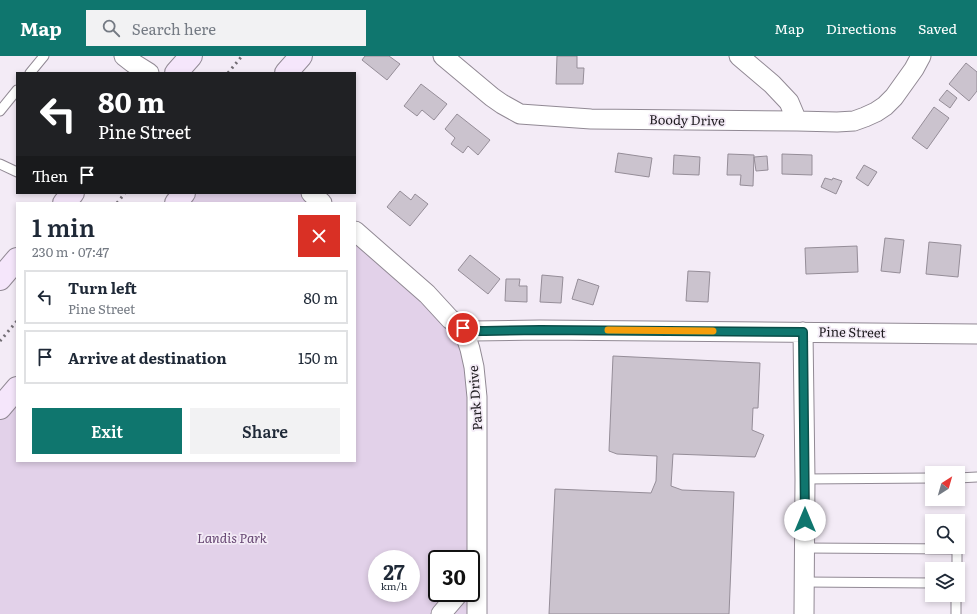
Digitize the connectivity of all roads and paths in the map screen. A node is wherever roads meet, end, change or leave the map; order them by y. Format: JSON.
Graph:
{"nodes":[{"id":1,"x":44,"y":56,"type":"edge"},
{"id":2,"x":124,"y":56,"type":"edge"},
{"id":3,"x":191,"y":56,"type":"edge"},
{"id":4,"x":301,"y":56,"type":"edge"},
{"id":5,"x":443,"y":56,"type":"edge"},
{"id":6,"x":739,"y":56,"type":"edge"},
{"id":7,"x":921,"y":56,"type":"edge"},
{"id":8,"x":31,"y":72,"type":"edge"},
{"id":9,"x":147,"y":72,"type":"edge"},
{"id":10,"x":177,"y":72,"type":"edge"},
{"id":11,"x":287,"y":72,"type":"edge"},
{"id":12,"x":16,"y":91,"type":"edge"},
{"id":13,"x":0,"y":111,"type":"edge"},
{"id":14,"x":797,"y":120,"type":"junction"},
{"id":15,"x":0,"y":164,"type":"edge"},
{"id":16,"x":16,"y":172,"type":"edge"},
{"id":17,"x":183,"y":194,"type":"edge"},
{"id":18,"x":312,"y":194,"type":"edge"},
{"id":19,"x":177,"y":202,"type":"edge"},
{"id":20,"x":321,"y":202,"type":"edge"},
{"id":21,"x":356,"y":232,"type":"edge"},
{"id":22,"x":16,"y":260,"type":"edge"},
{"id":23,"x":0,"y":279,"type":"edge"},
{"id":24,"x":463,"y":328,"type":"junction"},
{"id":25,"x":803,"y":332,"type":"junction"},
{"id":26,"x":977,"y":334,"type":"edge"},
{"id":27,"x":16,"y":389,"type":"edge"},
{"id":28,"x":0,"y":408,"type":"edge"},
{"id":29,"x":977,"y":477,"type":"edge"},
{"id":30,"x":805,"y":478,"type":"junction"},
{"id":31,"x":925,"y":478,"type":"edge"},
{"id":32,"x":965,"y":478,"type":"edge"},
{"id":33,"x":804,"y":548,"type":"junction"},
{"id":34,"x":475,"y":550,"type":"edge"},
{"id":35,"x":957,"y":562,"type":"edge"},
{"id":36,"x":804,"y":582,"type":"junction"},
{"id":37,"x":925,"y":583,"type":"edge"},
{"id":38,"x":451,"y":602,"type":"edge"},
{"id":39,"x":476,"y":602,"type":"edge"},
{"id":40,"x":956,"y":602,"type":"edge"},
{"id":41,"x":441,"y":614,"type":"edge"},
{"id":42,"x":477,"y":614,"type":"edge"},
{"id":43,"x":804,"y":614,"type":"edge"},
{"id":44,"x":956,"y":614,"type":"edge"}],
"edges":[{"from":1,"to":8,"type":"lane"},
{"from":2,"to":9,"type":"street"},
{"from":3,"to":10,"type":"main road"},
{"from":4,"to":11,"type":"main road"},
{"from":5,"to":14,"type":"street","name":"Boody Drive"},
{"from":6,"to":14,"type":"street"},
{"from":7,"to":14,"type":"street","name":"Boody Drive"},
{"from":12,"to":13,"type":"lane"},
{"from":15,"to":16,"type":"lane"},
{"from":17,"to":19,"type":"main road"},
{"from":18,"to":20,"type":"street"},
{"from":21,"to":24,"type":"street"},
{"from":22,"to":23,"type":"main road"},
{"from":24,"to":25,"type":"street","name":"Pine Street"},
{"from":24,"to":34,"type":"street","name":"Park Drive"},
{"from":25,"to":26,"type":"street","name":"Pine Street"},
{"from":25,"to":30,"type":"street"},
{"from":27,"to":28,"type":"main road"},
{"from":29,"to":32,"type":"lane"},
{"from":30,"to":31,"type":"lane"},
{"from":30,"to":33,"type":"street"},
{"from":33,"to":35,"type":"lane"},
{"from":33,"to":36,"type":"street"},
{"from":36,"to":37,"type":"lane"},
{"from":36,"to":43,"type":"street"},
{"from":38,"to":41,"type":"street"},
{"from":39,"to":42,"type":"street","name":"Park Drive"},
{"from":40,"to":44,"type":"lane"}]}
